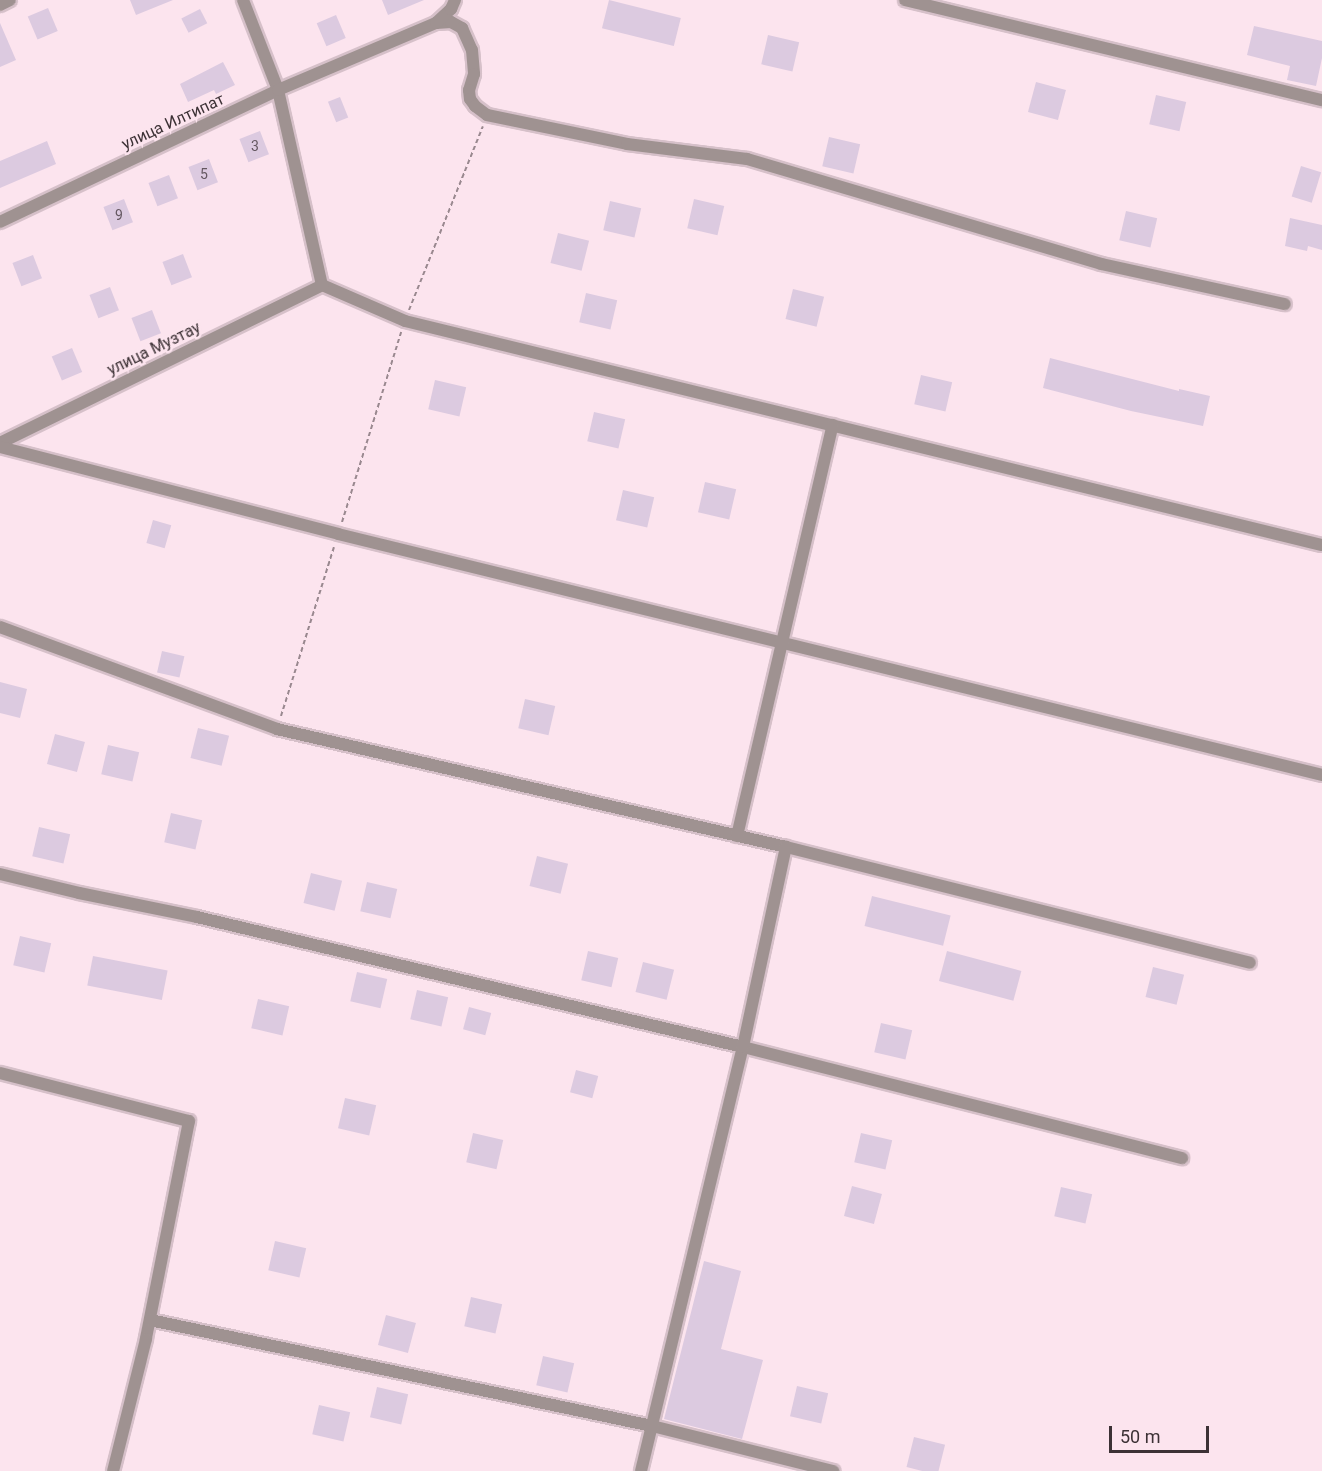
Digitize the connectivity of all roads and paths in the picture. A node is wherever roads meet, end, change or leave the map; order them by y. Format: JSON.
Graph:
{"nodes":[{"id":1,"x":10,"y":0,"type":"edge"},
{"id":2,"x":243,"y":0,"type":"edge"},
{"id":3,"x":455,"y":0,"type":"edge"},
{"id":4,"x":905,"y":0,"type":"edge"},
{"id":5,"x":0,"y":4,"type":"edge"},
{"id":6,"x":435,"y":23,"type":"junction"},
{"id":7,"x":278,"y":90,"type":"junction"},
{"id":8,"x":1322,"y":100,"type":"edge"},
{"id":9,"x":488,"y":115,"type":"junction"},
{"id":10,"x":0,"y":222,"type":"edge"},
{"id":11,"x":322,"y":285,"type":"junction"},
{"id":12,"x":1285,"y":304,"type":"dead end"},
{"id":13,"x":405,"y":321,"type":"junction"},
{"id":14,"x":833,"y":425,"type":"junction"},
{"id":15,"x":0,"y":445,"type":"edge"},
{"id":16,"x":338,"y":534,"type":"junction"},
{"id":17,"x":1322,"y":545,"type":"edge"},
{"id":18,"x":0,"y":627,"type":"edge"},
{"id":19,"x":784,"y":643,"type":"junction"},
{"id":20,"x":277,"y":729,"type":"junction"},
{"id":21,"x":1322,"y":775,"type":"edge"},
{"id":22,"x":737,"y":836,"type":"junction"},
{"id":23,"x":786,"y":847,"type":"junction"},
{"id":24,"x":0,"y":874,"type":"edge"},
{"id":25,"x":1250,"y":963,"type":"dead end"},
{"id":26,"x":743,"y":1047,"type":"junction"},
{"id":27,"x":0,"y":1073,"type":"edge"},
{"id":28,"x":1182,"y":1158,"type":"dead end"},
{"id":29,"x":150,"y":1320,"type":"junction"},
{"id":30,"x":652,"y":1426,"type":"junction"},
{"id":31,"x":113,"y":1471,"type":"edge"},
{"id":32,"x":641,"y":1471,"type":"edge"},
{"id":33,"x":833,"y":1471,"type":"edge"}],
"edges":[{"from":1,"to":5,"type":"street"},
{"from":2,"to":7,"type":"street"},
{"from":3,"to":6,"type":"street"},
{"from":4,"to":8,"type":"street"},
{"from":6,"to":7,"type":"street","name":"улица Илтипат"},
{"from":6,"to":9,"type":"street"},
{"from":7,"to":10,"type":"street","name":"улица Илтипат"},
{"from":7,"to":11,"type":"street"},
{"from":9,"to":12,"type":"street"},
{"from":9,"to":13,"type":"path"},
{"from":11,"to":13,"type":"street"},
{"from":11,"to":15,"type":"street","name":"улица Музтау"},
{"from":13,"to":14,"type":"street"},
{"from":13,"to":16,"type":"path"},
{"from":14,"to":17,"type":"street"},
{"from":14,"to":19,"type":"street"},
{"from":15,"to":16,"type":"street"},
{"from":16,"to":19,"type":"street"},
{"from":16,"to":20,"type":"path"},
{"from":18,"to":20,"type":"street"},
{"from":19,"to":21,"type":"street"},
{"from":19,"to":22,"type":"street"},
{"from":20,"to":22,"type":"street"},
{"from":22,"to":23,"type":"street"},
{"from":23,"to":25,"type":"street"},
{"from":23,"to":26,"type":"street"},
{"from":24,"to":26,"type":"street"},
{"from":26,"to":28,"type":"street"},
{"from":26,"to":30,"type":"street"},
{"from":27,"to":29,"type":"street"},
{"from":29,"to":30,"type":"street"},
{"from":29,"to":31,"type":"street"},
{"from":30,"to":32,"type":"street"},
{"from":30,"to":33,"type":"street"}]}
